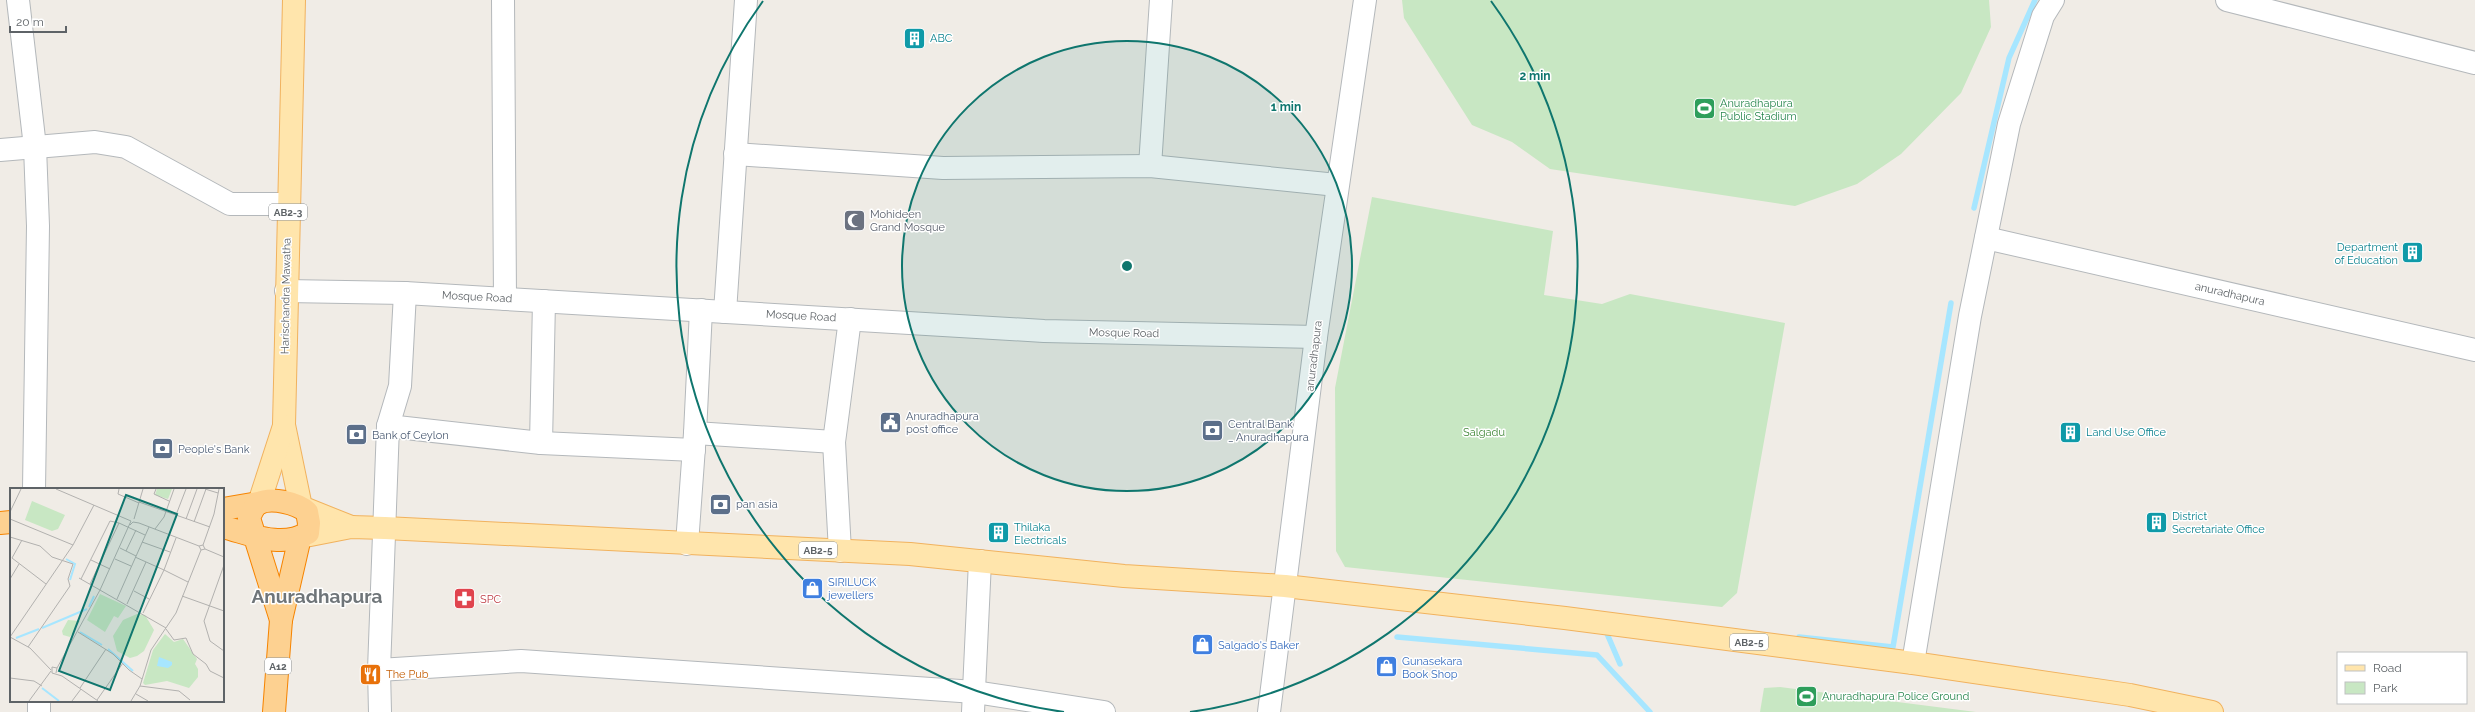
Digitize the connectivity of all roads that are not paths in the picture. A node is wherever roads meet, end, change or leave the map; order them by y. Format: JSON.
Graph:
{"nodes":[{"id":1,"x":294,"y":0,"type":"edge"},
{"id":2,"x":503,"y":0,"type":"edge"},
{"id":3,"x":746,"y":0,"type":"edge"},
{"id":4,"x":1161,"y":0,"type":"edge"},
{"id":5,"x":1365,"y":0,"type":"edge"},
{"id":6,"x":2053,"y":0,"type":"edge"},
{"id":7,"x":2227,"y":0,"type":"edge"},
{"id":8,"x":12,"y":3,"type":"edge"},
{"id":9,"x":2475,"y":63,"type":"edge"},
{"id":10,"x":35,"y":147,"type":"junction"},
{"id":11,"x":0,"y":150,"type":"edge"},
{"id":12,"x":735,"y":154,"type":"junction"},
{"id":13,"x":1150,"y":166,"type":"junction"},
{"id":14,"x":1337,"y":185,"type":"junction"},
{"id":15,"x":288,"y":204,"type":"junction"},
{"id":16,"x":1986,"y":238,"type":"junction"},
{"id":17,"x":286,"y":291,"type":"junction"},
{"id":18,"x":405,"y":293,"type":"junction"},
{"id":19,"x":505,"y":299,"type":"junction"},
{"id":20,"x":544,"y":301,"type":"junction"},
{"id":21,"x":701,"y":310,"type":"junction"},
{"id":22,"x":725,"y":312,"type":"junction"},
{"id":23,"x":850,"y":319,"type":"junction"},
{"id":24,"x":1316,"y":337,"type":"junction"},
{"id":25,"x":2475,"y":350,"type":"edge"},
{"id":26,"x":284,"y":424,"type":"junction"},
{"id":27,"x":388,"y":426,"type":"junction"},
{"id":28,"x":695,"y":442,"type":"junction"},
{"id":29,"x":834,"y":442,"type":"junction"},
{"id":30,"x":541,"y":443,"type":"junction"},
{"id":31,"x":34,"y":488,"type":"edge"},
{"id":32,"x":259,"y":503,"type":"junction"},
{"id":33,"x":301,"y":507,"type":"junction"},
{"id":34,"x":224,"y":510,"type":"edge"},
{"id":35,"x":10,"y":522,"type":"edge"},
{"id":36,"x":0,"y":523,"type":"edge"},
{"id":37,"x":224,"y":527,"type":"edge"},
{"id":38,"x":351,"y":527,"type":"junction"},
{"id":39,"x":385,"y":528,"type":"junction"},
{"id":40,"x":256,"y":536,"type":"junction"},
{"id":41,"x":300,"y":537,"type":"junction"},
{"id":42,"x":687,"y":544,"type":"junction"},
{"id":43,"x":840,"y":551,"type":"junction"},
{"id":44,"x":980,"y":561,"type":"junction"},
{"id":45,"x":1285,"y":586,"type":"junction"},
{"id":46,"x":281,"y":620,"type":"junction"},
{"id":47,"x":1913,"y":663,"type":"junction"},
{"id":48,"x":379,"y":670,"type":"junction"},
{"id":49,"x":974,"y":702,"type":"edge"},
{"id":50,"x":274,"y":712,"type":"edge"},
{"id":51,"x":380,"y":712,"type":"edge"},
{"id":52,"x":1104,"y":712,"type":"edge"},
{"id":53,"x":1269,"y":712,"type":"edge"},
{"id":54,"x":2212,"y":712,"type":"edge"}],
"edges":[{"from":1,"to":15,"type":"main road","name":"Harischandra Mawatha","number":"AB2-3"},
{"from":2,"to":19,"type":"street"},
{"from":3,"to":12,"type":"street"},
{"from":4,"to":13,"type":"street"},
{"from":5,"to":14,"type":"street","name":"anuradhapura"},
{"from":6,"to":16,"type":"street"},
{"from":7,"to":9,"type":"street"},
{"from":8,"to":10,"type":"street"},
{"from":10,"to":11,"type":"street"},
{"from":10,"to":15,"type":"street"},
{"from":10,"to":31,"type":"street"},
{"from":12,"to":13,"type":"street"},
{"from":12,"to":22,"type":"street"},
{"from":13,"to":14,"type":"street"},
{"from":14,"to":24,"type":"street","name":"anuradhapura"},
{"from":15,"to":17,"type":"main road","name":"Harischandra Mawatha","number":"AB2-3"},
{"from":16,"to":25,"type":"street","name":"anuradhapura"},
{"from":16,"to":47,"type":"street"},
{"from":17,"to":18,"type":"street","name":"Mosque Road"},
{"from":17,"to":26,"type":"main road","name":"Harischandra Mawatha","number":"AB2-3"},
{"from":18,"to":19,"type":"street","name":"Mosque Road"},
{"from":18,"to":27,"type":"street"},
{"from":19,"to":20,"type":"street","name":"Mosque Road"},
{"from":20,"to":21,"type":"street","name":"Mosque Road"},
{"from":20,"to":30,"type":"street"},
{"from":21,"to":22,"type":"street","name":"Mosque Road"},
{"from":21,"to":28,"type":"street"},
{"from":22,"to":23,"type":"street","name":"Mosque Road"},
{"from":23,"to":24,"type":"street","name":"Mosque Road"},
{"from":23,"to":29,"type":"street"},
{"from":24,"to":45,"type":"street","name":"anuradhapura"},
{"from":26,"to":32,"type":"main road","name":"Harischandra Mawatha","number":"AB2-3"},
{"from":26,"to":33,"type":"main road","name":"Harischandra Mawatha","number":"AB2-3"},
{"from":27,"to":30,"type":"street"},
{"from":27,"to":39,"type":"street"},
{"from":28,"to":29,"type":"street"},
{"from":28,"to":30,"type":"street"},
{"from":28,"to":42,"type":"street"},
{"from":29,"to":43,"type":"street"},
{"from":32,"to":33,"type":"highway"},
{"from":32,"to":34,"type":"highway"},
{"from":32,"to":40,"type":"highway"},
{"from":33,"to":38,"type":"main road","number":"AB2-5"},
{"from":33,"to":41,"type":"highway"},
{"from":35,"to":36,"type":"highway"},
{"from":37,"to":40,"type":"highway"},
{"from":38,"to":39,"type":"main road","number":"AB2-5"},
{"from":38,"to":41,"type":"main road","number":"AB2-5"},
{"from":39,"to":42,"type":"main road","number":"AB2-5"},
{"from":39,"to":48,"type":"street"},
{"from":40,"to":41,"type":"highway"},
{"from":40,"to":46,"type":"highway","number":"A12"},
{"from":41,"to":46,"type":"highway","number":"A12"},
{"from":42,"to":43,"type":"main road","number":"AB2-5"},
{"from":43,"to":44,"type":"main road","number":"AB2-5"},
{"from":44,"to":45,"type":"main road","number":"AB2-5"},
{"from":44,"to":49,"type":"street"},
{"from":45,"to":47,"type":"main road","number":"AB2-5"},
{"from":45,"to":53,"type":"street","name":"anuradhapura"},
{"from":46,"to":50,"type":"highway","number":"A12"},
{"from":47,"to":54,"type":"main road","number":"AB2-5"},
{"from":48,"to":49,"type":"street"},
{"from":48,"to":51,"type":"street"},
{"from":49,"to":52,"type":"street"}]}
